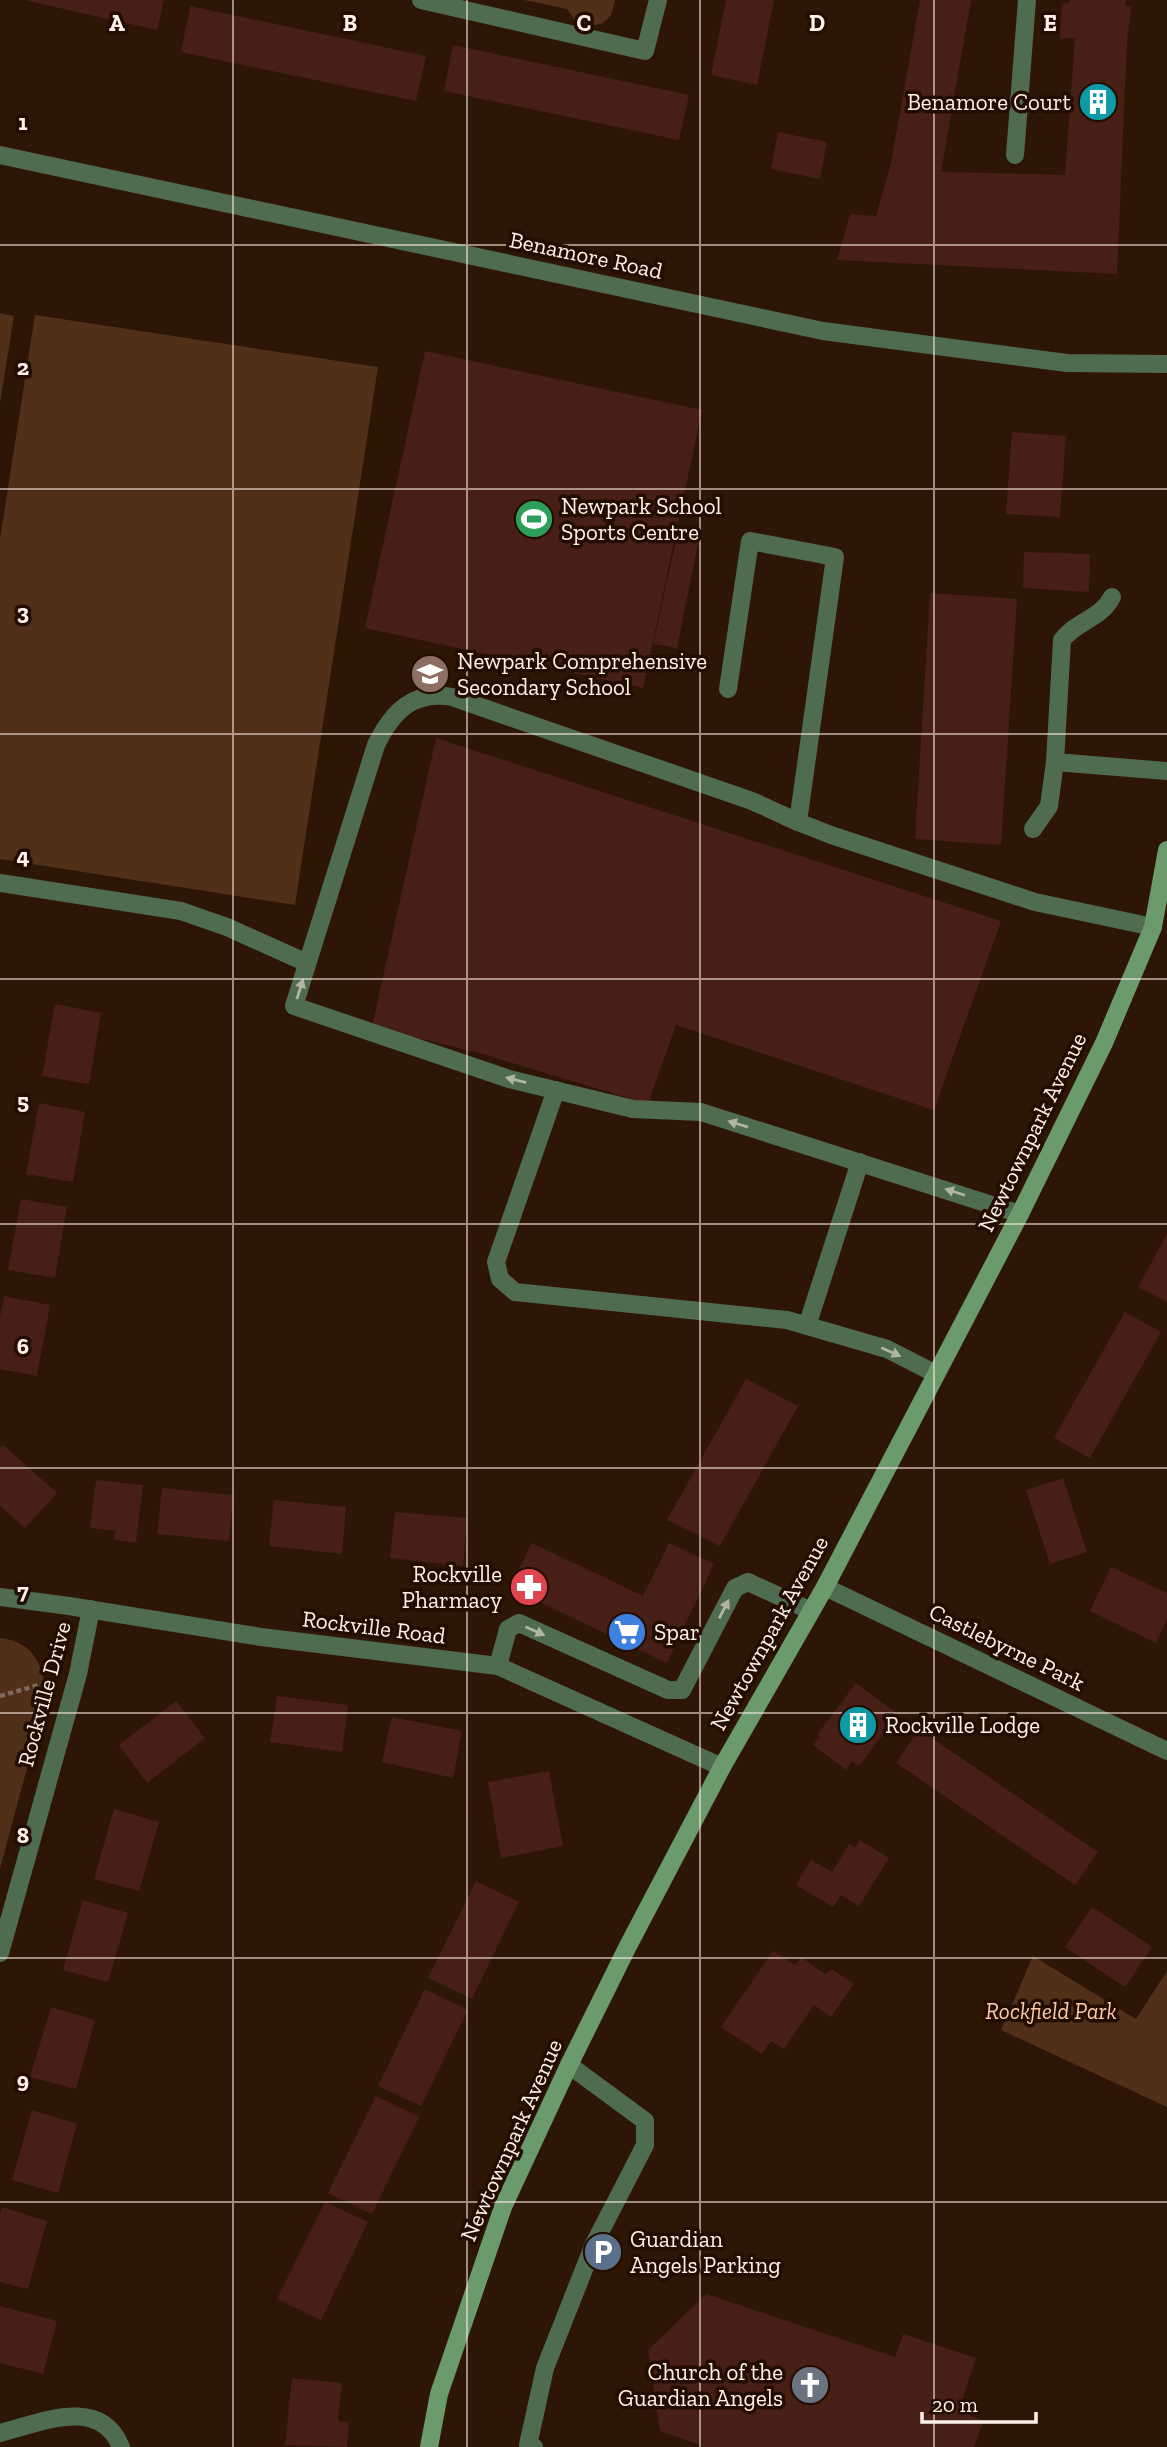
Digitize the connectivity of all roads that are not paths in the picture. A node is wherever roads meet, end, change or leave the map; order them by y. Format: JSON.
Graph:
{"nodes":[{"id":1,"x":421,"y":0,"type":"edge"},
{"id":2,"x":659,"y":0,"type":"edge"},
{"id":3,"x":1027,"y":0,"type":"edge"},
{"id":4,"x":0,"y":155,"type":"edge"},
{"id":5,"x":1015,"y":155,"type":"dead end"},
{"id":6,"x":1167,"y":364,"type":"edge"},
{"id":7,"x":1112,"y":597,"type":"dead end"},
{"id":8,"x":728,"y":689,"type":"dead end"},
{"id":9,"x":1055,"y":762,"type":"junction"},
{"id":10,"x":1167,"y":771,"type":"edge"},
{"id":11,"x":798,"y":822,"type":"junction"},
{"id":12,"x":1034,"y":829,"type":"dead end"},
{"id":13,"x":1167,"y":850,"type":"edge"},
{"id":14,"x":0,"y":883,"type":"edge"},
{"id":15,"x":1153,"y":927,"type":"junction"},
{"id":16,"x":307,"y":963,"type":"junction"},
{"id":17,"x":556,"y":1090,"type":"junction"},
{"id":18,"x":860,"y":1162,"type":"junction"},
{"id":19,"x":1020,"y":1214,"type":"junction"},
{"id":20,"x":807,"y":1326,"type":"junction"},
{"id":21,"x":936,"y":1374,"type":"junction"},
{"id":22,"x":825,"y":1587,"type":"junction"},
{"id":23,"x":0,"y":1597,"type":"edge"},
{"id":24,"x":91,"y":1609,"type":"junction"},
{"id":25,"x":811,"y":1611,"type":"junction"},
{"id":26,"x":498,"y":1666,"type":"junction"},
{"id":27,"x":1167,"y":1751,"type":"edge"},
{"id":28,"x":722,"y":1767,"type":"junction"},
{"id":29,"x":0,"y":1953,"type":"edge"},
{"id":30,"x":569,"y":2065,"type":"junction"},
{"id":31,"x":0,"y":2433,"type":"edge"},
{"id":32,"x":530,"y":2446,"type":"edge"},
{"id":33,"x":121,"y":2447,"type":"edge"},
{"id":34,"x":429,"y":2447,"type":"edge"}],
"edges":[{"from":1,"to":2,"type":"street"},
{"from":3,"to":5,"type":"street"},
{"from":4,"to":6,"type":"street","name":"Benamore Road"},
{"from":7,"to":9,"type":"street"},
{"from":8,"to":11,"type":"street"},
{"from":9,"to":10,"type":"street"},
{"from":9,"to":12,"type":"street"},
{"from":11,"to":15,"type":"street"},
{"from":11,"to":16,"type":"street"},
{"from":13,"to":15,"type":"main road","name":"Newtownpark Avenue"},
{"from":14,"to":16,"type":"street"},
{"from":15,"to":19,"type":"main road","name":"Newtownpark Avenue"},
{"from":17,"to":16,"type":"street","one_way":true},
{"from":18,"to":17,"type":"street","one_way":true},
{"from":17,"to":20,"type":"street"},
{"from":19,"to":18,"type":"street","one_way":true},
{"from":18,"to":20,"type":"street"},
{"from":19,"to":21,"type":"main road","name":"Newtownpark Avenue"},
{"from":20,"to":21,"type":"street","one_way":true},
{"from":21,"to":22,"type":"main road","name":"Newtownpark Avenue"},
{"from":22,"to":25,"type":"main road","name":"Newtownpark Avenue"},
{"from":22,"to":27,"type":"street","name":"Castlebyrne Park"},
{"from":23,"to":24,"type":"street","name":"Rockville Road"},
{"from":24,"to":26,"type":"street","name":"Rockville Road"},
{"from":24,"to":29,"type":"street","name":"Rockville Drive"},
{"from":26,"to":25,"type":"street","one_way":true},
{"from":25,"to":28,"type":"main road","name":"Newtownpark Avenue"},
{"from":26,"to":28,"type":"street","name":"Rockville Road"},
{"from":28,"to":30,"type":"main road","name":"Newtownpark Avenue"},
{"from":30,"to":32,"type":"street"},
{"from":30,"to":34,"type":"main road","name":"Newtownpark Avenue"},
{"from":31,"to":33,"type":"street"}]}
